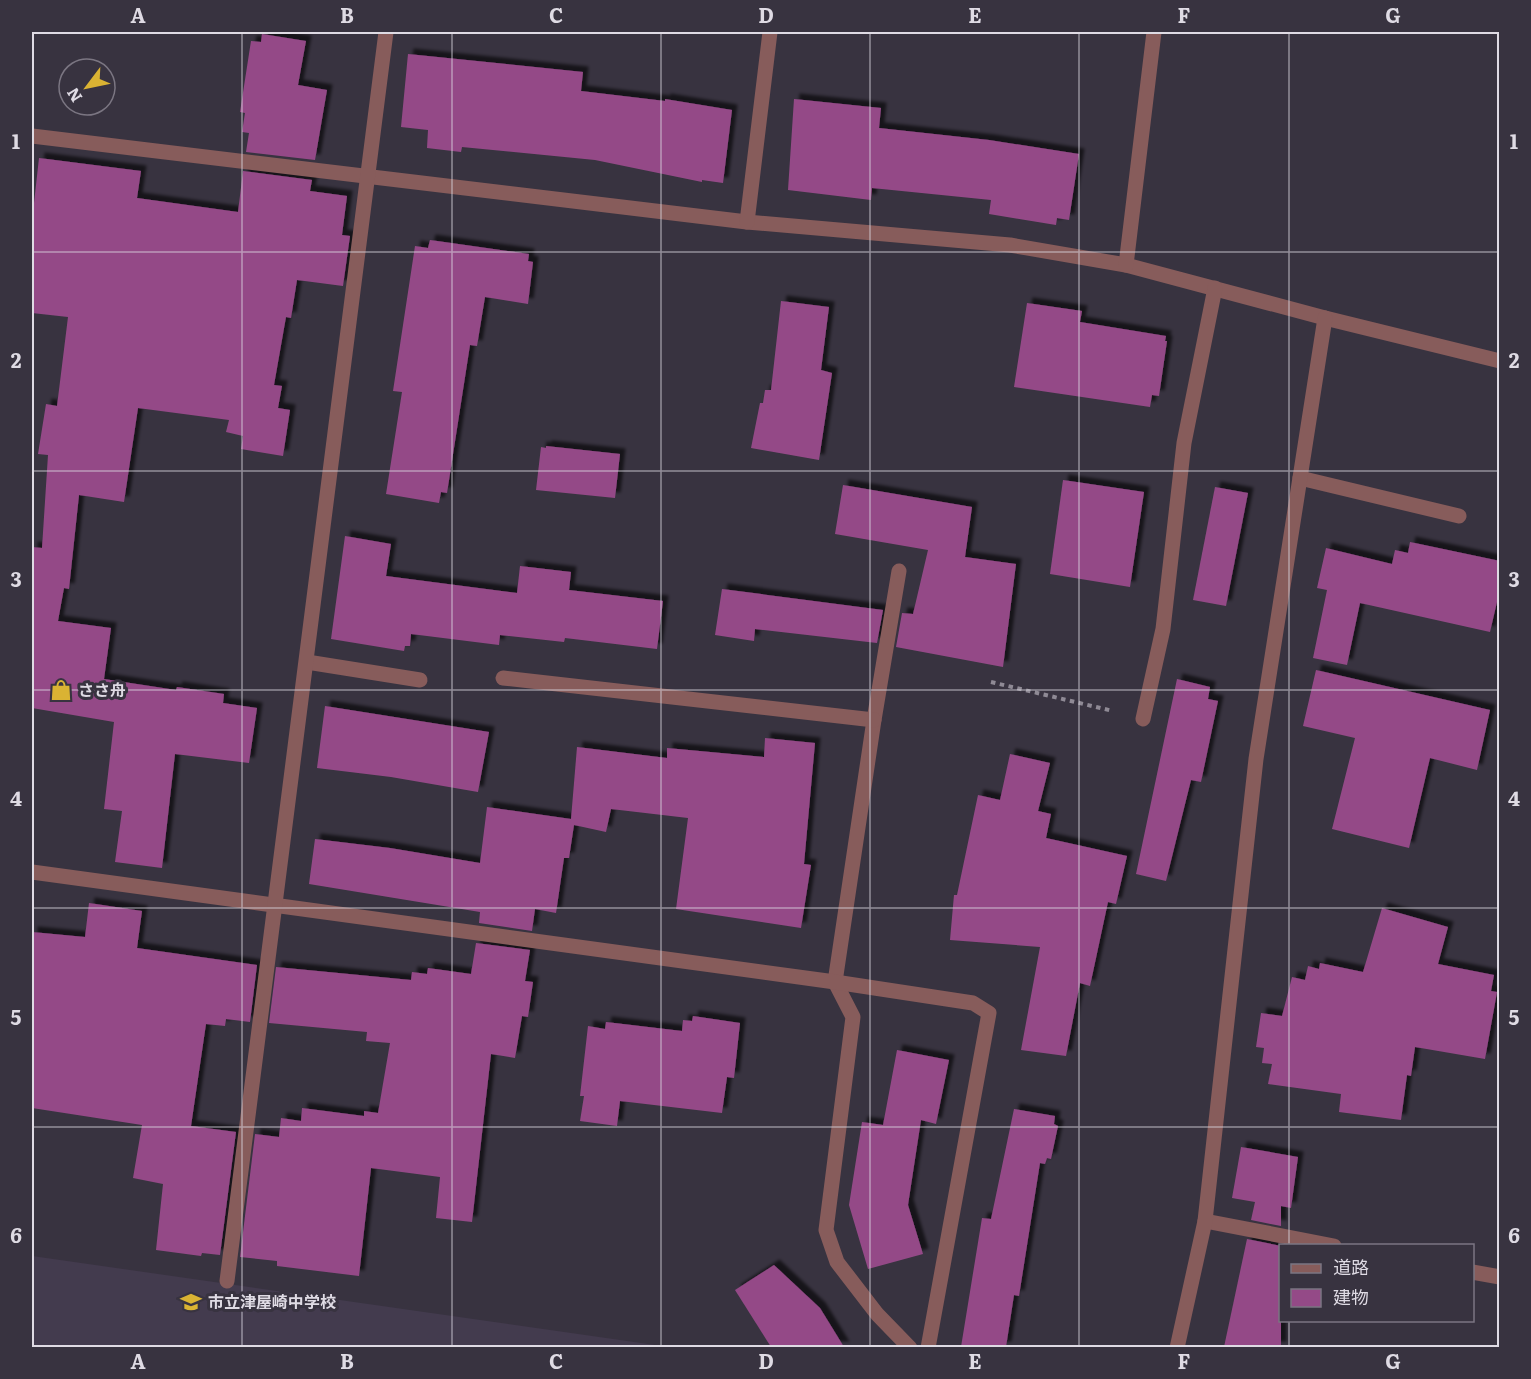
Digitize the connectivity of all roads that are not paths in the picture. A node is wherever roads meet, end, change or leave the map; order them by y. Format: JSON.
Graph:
{"nodes":[{"id":1,"x":386,"y":32,"type":"edge"},
{"id":2,"x":770,"y":32,"type":"edge"},
{"id":3,"x":1154,"y":32,"type":"edge"},
{"id":4,"x":32,"y":136,"type":"edge"},
{"id":5,"x":368,"y":177,"type":"junction"},
{"id":6,"x":747,"y":222,"type":"junction"},
{"id":7,"x":1125,"y":265,"type":"junction"},
{"id":8,"x":1215,"y":288,"type":"junction"},
{"id":9,"x":1325,"y":318,"type":"junction"},
{"id":10,"x":1500,"y":361,"type":"edge"},
{"id":11,"x":1300,"y":478,"type":"junction"},
{"id":12,"x":1459,"y":516,"type":"dead end"},
{"id":13,"x":899,"y":571,"type":"dead end"},
{"id":14,"x":307,"y":662,"type":"junction"},
{"id":15,"x":503,"y":678,"type":"dead end"},
{"id":16,"x":420,"y":680,"type":"dead end"},
{"id":17,"x":1143,"y":719,"type":"road end"},
{"id":18,"x":874,"y":720,"type":"junction"},
{"id":19,"x":32,"y":872,"type":"edge"},
{"id":20,"x":273,"y":904,"type":"junction"},
{"id":21,"x":836,"y":982,"type":"junction"},
{"id":22,"x":1205,"y":1221,"type":"junction"},
{"id":23,"x":1329,"y":1244,"type":"edge"},
{"id":24,"x":1474,"y":1272,"type":"edge"},
{"id":25,"x":1500,"y":1277,"type":"edge"},
{"id":26,"x":227,"y":1281,"type":"dead end"},
{"id":27,"x":910,"y":1347,"type":"edge"},
{"id":28,"x":928,"y":1347,"type":"edge"},
{"id":29,"x":1177,"y":1347,"type":"edge"}],
"edges":[{"from":1,"to":5,"type":"street"},
{"from":2,"to":6,"type":"street"},
{"from":3,"to":7,"type":"street"},
{"from":4,"to":5,"type":"street"},
{"from":5,"to":6,"type":"street"},
{"from":5,"to":14,"type":"street"},
{"from":6,"to":7,"type":"street"},
{"from":7,"to":8,"type":"street"},
{"from":8,"to":9,"type":"street"},
{"from":8,"to":17,"type":"street"},
{"from":9,"to":10,"type":"street"},
{"from":9,"to":11,"type":"street"},
{"from":11,"to":12,"type":"street"},
{"from":11,"to":22,"type":"street"},
{"from":13,"to":18,"type":"street"},
{"from":14,"to":16,"type":"street"},
{"from":14,"to":20,"type":"street"},
{"from":15,"to":18,"type":"street"},
{"from":18,"to":21,"type":"street"},
{"from":19,"to":20,"type":"street"},
{"from":20,"to":21,"type":"street"},
{"from":20,"to":26,"type":"street"},
{"from":21,"to":27,"type":"street"},
{"from":21,"to":28,"type":"street"},
{"from":22,"to":23,"type":"street"},
{"from":22,"to":29,"type":"street"},
{"from":24,"to":25,"type":"street"}]}
